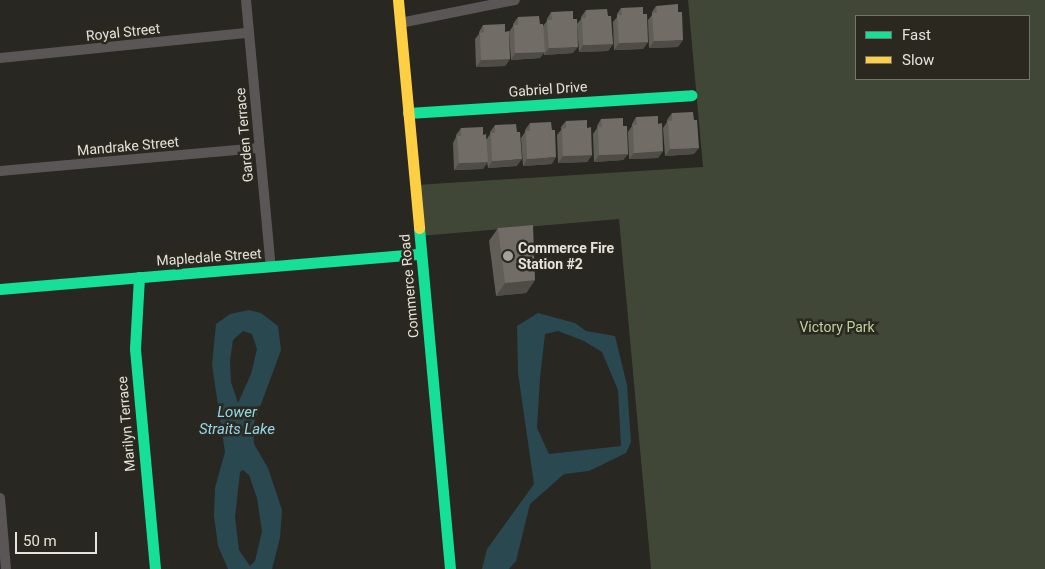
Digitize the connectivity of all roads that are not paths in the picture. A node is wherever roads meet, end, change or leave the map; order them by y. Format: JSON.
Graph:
{"nodes":[{"id":1,"x":246,"y":0,"type":"edge"},
{"id":2,"x":398,"y":0,"type":"edge"},
{"id":3,"x":515,"y":0,"type":"edge"},
{"id":4,"x":400,"y":24,"type":"junction"},
{"id":5,"x":248,"y":33,"type":"junction"},
{"id":6,"x":0,"y":58,"type":"edge"},
{"id":7,"x":691,"y":95,"type":"dead end"},
{"id":8,"x":408,"y":113,"type":"junction"},
{"id":9,"x":258,"y":148,"type":"junction"},
{"id":10,"x":0,"y":171,"type":"edge"},
{"id":11,"x":421,"y":254,"type":"junction"},
{"id":12,"x":271,"y":267,"type":"junction"},
{"id":13,"x":139,"y":277,"type":"junction"},
{"id":14,"x":0,"y":289,"type":"edge"},
{"id":15,"x":0,"y":498,"type":"edge"},
{"id":16,"x":153,"y":553,"type":"junction"},
{"id":17,"x":6,"y":569,"type":"edge"},
{"id":18,"x":147,"y":569,"type":"edge"},
{"id":19,"x":155,"y":569,"type":"edge"},
{"id":20,"x":450,"y":569,"type":"edge"}],
"edges":[{"from":1,"to":5,"type":"street","name":"Garden Terrace"},
{"from":2,"to":4,"type":"street","name":"Commerce Road"},
{"from":3,"to":4,"type":"street"},
{"from":4,"to":8,"type":"street","name":"Commerce Road"},
{"from":5,"to":6,"type":"street","name":"Royal Street"},
{"from":5,"to":9,"type":"street","name":"Garden Terrace"},
{"from":7,"to":8,"type":"street","name":"Gabriel Drive"},
{"from":8,"to":11,"type":"street","name":"Commerce Road"},
{"from":9,"to":10,"type":"street","name":"Mandrake Street"},
{"from":9,"to":12,"type":"street","name":"Garden Terrace"},
{"from":11,"to":12,"type":"street","name":"Mapledale Street"},
{"from":11,"to":20,"type":"street","name":"Commerce Road"},
{"from":12,"to":13,"type":"street","name":"Mapledale Street"},
{"from":13,"to":14,"type":"street","name":"Mapledale Street"},
{"from":13,"to":16,"type":"street","name":"Marilyn Terrace"},
{"from":15,"to":17,"type":"street"},
{"from":16,"to":18,"type":"street"},
{"from":16,"to":19,"type":"street","name":"Marilyn Terrace"}]}
